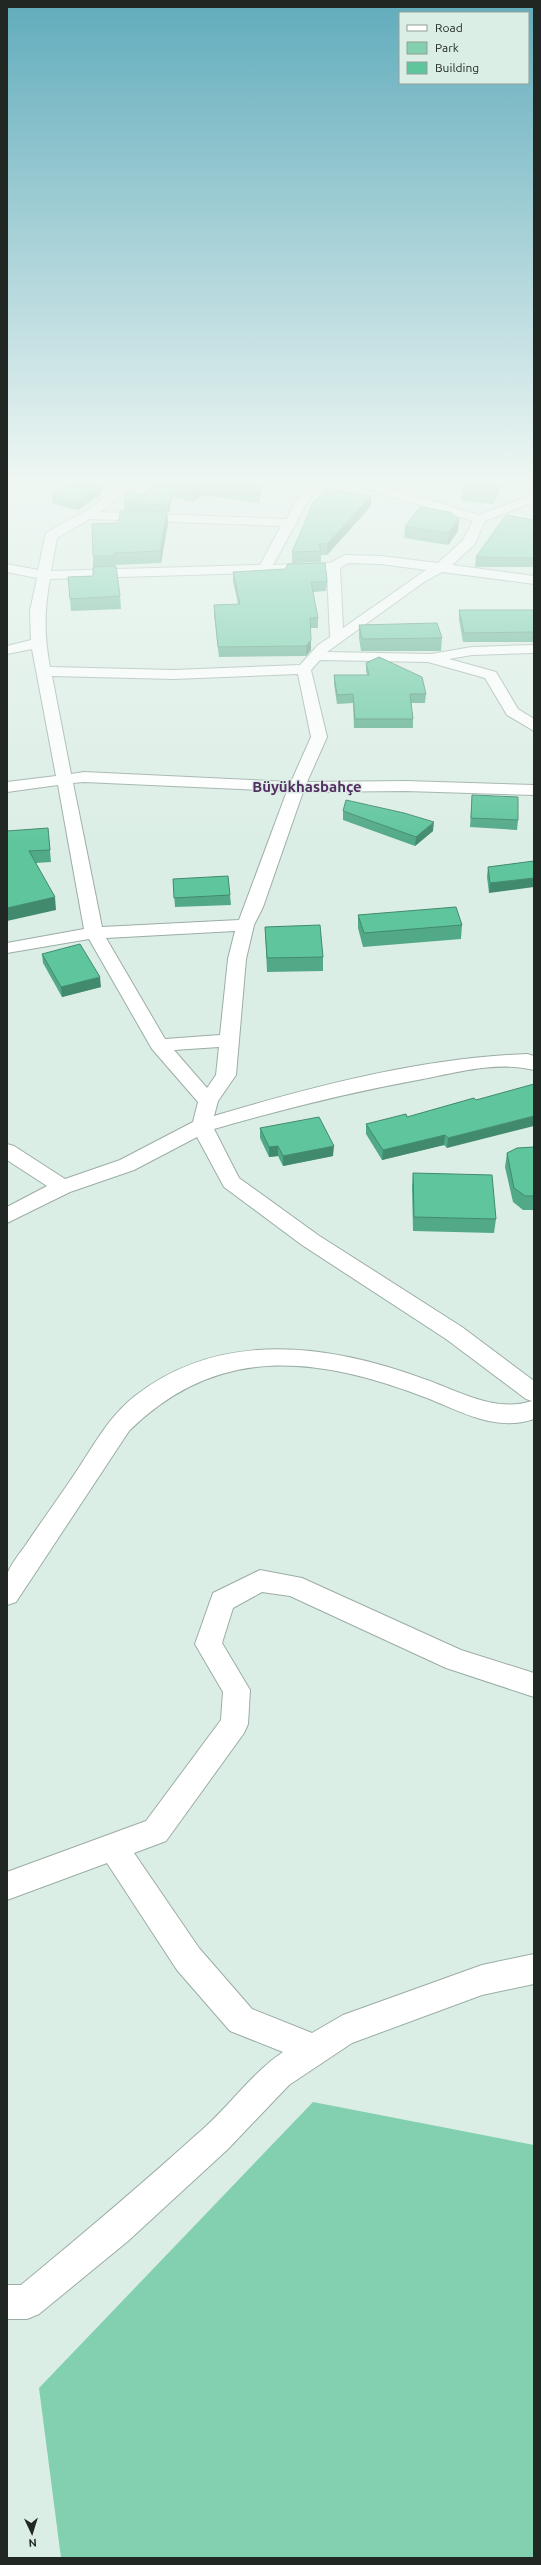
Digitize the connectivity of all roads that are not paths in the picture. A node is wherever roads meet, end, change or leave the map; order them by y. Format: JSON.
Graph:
{"nodes":[{"id":1,"x":38,"y":605,"type":"edge"},
{"id":2,"x":335,"y":605,"type":"edge"},
{"id":3,"x":383,"y":605,"type":"edge"},
{"id":4,"x":337,"y":638,"type":"junction"},
{"id":5,"x":38,"y":643,"type":"junction"},
{"id":6,"x":534,"y":649,"type":"edge"},
{"id":7,"x":7,"y":650,"type":"edge"},
{"id":8,"x":429,"y":658,"type":"junction"},
{"id":9,"x":310,"y":662,"type":"junction"},
{"id":10,"x":44,"y":671,"type":"junction"},
{"id":11,"x":534,"y":726,"type":"edge"},
{"id":12,"x":7,"y":776,"type":"edge"},
{"id":13,"x":64,"y":778,"type":"junction"},
{"id":14,"x":35,"y":783,"type":"junction"},
{"id":15,"x":7,"y":787,"type":"edge"},
{"id":16,"x":297,"y":787,"type":"junction"},
{"id":17,"x":534,"y":790,"type":"edge"},
{"id":18,"x":245,"y":925,"type":"junction"},
{"id":19,"x":94,"y":932,"type":"junction"},
{"id":20,"x":7,"y":948,"type":"edge"},
{"id":21,"x":231,"y":1040,"type":"junction"},
{"id":22,"x":159,"y":1045,"type":"junction"},
{"id":23,"x":534,"y":1064,"type":"edge"},
{"id":24,"x":208,"y":1101,"type":"junction"},
{"id":25,"x":202,"y":1126,"type":"junction"},
{"id":26,"x":7,"y":1151,"type":"edge"},
{"id":27,"x":63,"y":1187,"type":"junction"},
{"id":28,"x":7,"y":1216,"type":"edge"},
{"id":29,"x":534,"y":1393,"type":"edge"},
{"id":30,"x":534,"y":1410,"type":"edge"},
{"id":31,"x":7,"y":1594,"type":"edge"},
{"id":32,"x":534,"y":1685,"type":"edge"},
{"id":33,"x":114,"y":1848,"type":"junction"},
{"id":34,"x":7,"y":1886,"type":"edge"},
{"id":35,"x":534,"y":1969,"type":"edge"},
{"id":36,"x":315,"y":2050,"type":"junction"},
{"id":37,"x":7,"y":2302,"type":"edge"}],
"edges":[{"from":1,"to":5,"type":"street"},
{"from":2,"to":4,"type":"street"},
{"from":3,"to":4,"type":"street"},
{"from":4,"to":9,"type":"street"},
{"from":5,"to":7,"type":"street"},
{"from":5,"to":10,"type":"street"},
{"from":6,"to":8,"type":"street"},
{"from":8,"to":9,"type":"street"},
{"from":8,"to":11,"type":"street"},
{"from":9,"to":10,"type":"street"},
{"from":9,"to":16,"type":"street"},
{"from":10,"to":13,"type":"street"},
{"from":12,"to":14,"type":"street"},
{"from":13,"to":14,"type":"street"},
{"from":13,"to":16,"type":"street"},
{"from":13,"to":19,"type":"street"},
{"from":14,"to":15,"type":"street"},
{"from":16,"to":17,"type":"street"},
{"from":16,"to":18,"type":"street"},
{"from":18,"to":19,"type":"street"},
{"from":18,"to":21,"type":"street"},
{"from":19,"to":20,"type":"street"},
{"from":19,"to":22,"type":"street"},
{"from":21,"to":22,"type":"street"},
{"from":21,"to":24,"type":"street"},
{"from":22,"to":24,"type":"street"},
{"from":23,"to":25,"type":"street"},
{"from":24,"to":25,"type":"street"},
{"from":25,"to":27,"type":"street"},
{"from":25,"to":29,"type":"street"},
{"from":26,"to":27,"type":"street"},
{"from":27,"to":28,"type":"street"},
{"from":30,"to":31,"type":"street"},
{"from":32,"to":33,"type":"street"},
{"from":33,"to":34,"type":"street"},
{"from":33,"to":36,"type":"street"},
{"from":35,"to":36,"type":"street"},
{"from":36,"to":37,"type":"street"}]}
